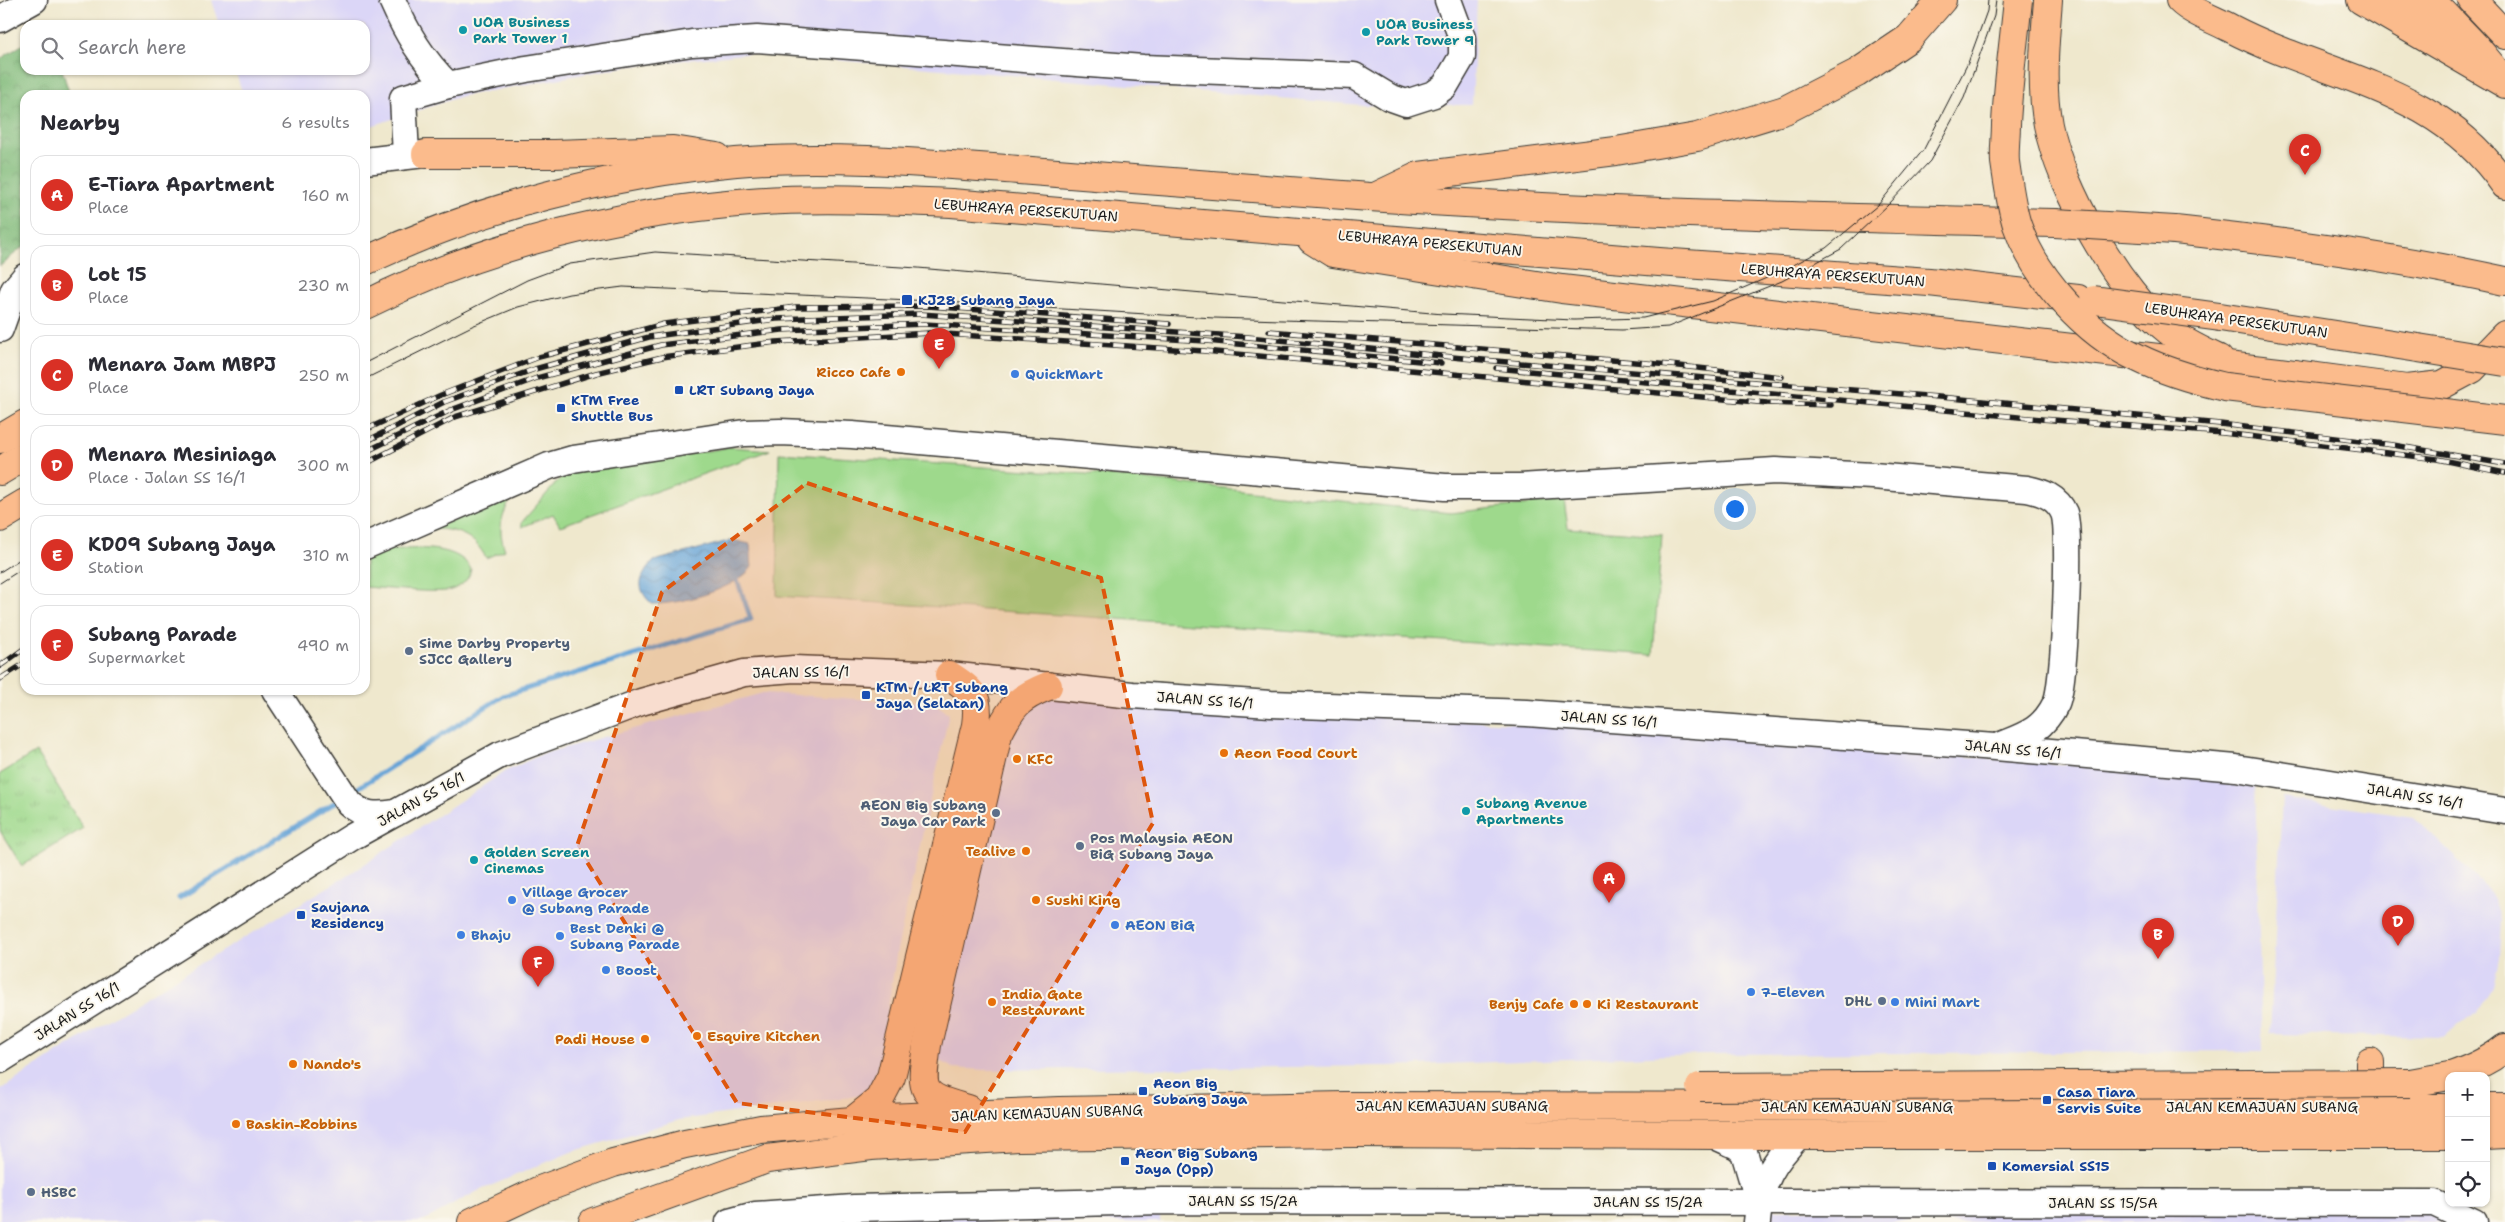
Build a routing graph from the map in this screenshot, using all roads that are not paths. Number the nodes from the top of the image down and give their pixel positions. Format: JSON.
{"nodes":[{"id":1,"x":34,"y":0,"type":"edge"},
{"id":2,"x":392,"y":0,"type":"edge"},
{"id":3,"x":1448,"y":0,"type":"edge"},
{"id":4,"x":1942,"y":0,"type":"edge"},
{"id":5,"x":2018,"y":0,"type":"edge"},
{"id":6,"x":2048,"y":0,"type":"edge"},
{"id":7,"x":2180,"y":0,"type":"edge"},
{"id":8,"x":2361,"y":0,"type":"edge"},
{"id":9,"x":2402,"y":0,"type":"edge"},
{"id":10,"x":2431,"y":0,"type":"edge"},
{"id":11,"x":2472,"y":0,"type":"edge"},
{"id":12,"x":0,"y":19,"type":"edge"},
{"id":13,"x":2505,"y":35,"type":"edge"},
{"id":14,"x":2457,"y":57,"type":"junction"},
{"id":15,"x":2505,"y":83,"type":"edge"},
{"id":16,"x":448,"y":85,"type":"junction"},
{"id":17,"x":416,"y":154,"type":"junction"},
{"id":18,"x":370,"y":160,"type":"edge"},
{"id":19,"x":738,"y":162,"type":"junction"},
{"id":20,"x":2505,"y":185,"type":"edge"},
{"id":21,"x":1373,"y":197,"type":"junction"},
{"id":22,"x":1299,"y":232,"type":"junction"},
{"id":23,"x":370,"y":259,"type":"edge"},
{"id":24,"x":2501,"y":280,"type":"edge"},
{"id":25,"x":20,"y":283,"type":"edge"},
{"id":26,"x":370,"y":303,"type":"edge"},
{"id":27,"x":0,"y":329,"type":"edge"},
{"id":28,"x":2505,"y":335,"type":"edge"},
{"id":29,"x":2505,"y":362,"type":"edge"},
{"id":30,"x":2279,"y":372,"type":"junction"},
{"id":31,"x":2505,"y":420,"type":"edge"},
{"id":32,"x":20,"y":427,"type":"edge"},
{"id":33,"x":0,"y":439,"type":"edge"},
{"id":34,"x":20,"y":459,"type":"edge"},
{"id":35,"x":0,"y":472,"type":"edge"},
{"id":36,"x":20,"y":506,"type":"edge"},
{"id":37,"x":0,"y":518,"type":"edge"},
{"id":38,"x":370,"y":544,"type":"edge"},
{"id":39,"x":950,"y":675,"type":"junction"},
{"id":40,"x":1048,"y":686,"type":"junction"},
{"id":41,"x":278,"y":695,"type":"edge"},
{"id":42,"x":1995,"y":747,"type":"junction"},
{"id":43,"x":2505,"y":810,"type":"edge"},
{"id":44,"x":398,"y":812,"type":"junction"},
{"id":45,"x":2505,"y":1048,"type":"edge"},
{"id":46,"x":0,"y":1060,"type":"edge"},
{"id":47,"x":2370,"y":1062,"type":"dead end"},
{"id":48,"x":2462,"y":1072,"type":"edge"},
{"id":49,"x":2445,"y":1077,"type":"edge"},
{"id":50,"x":1345,"y":1106,"type":"junction"},
{"id":51,"x":2370,"y":1108,"type":"junction"},
{"id":52,"x":2445,"y":1108,"type":"edge"},
{"id":53,"x":2490,"y":1108,"type":"edge"},
{"id":54,"x":2505,"y":1108,"type":"edge"},
{"id":55,"x":987,"y":1114,"type":"junction"},
{"id":56,"x":854,"y":1120,"type":"junction"},
{"id":57,"x":1800,"y":1134,"type":"junction"},
{"id":58,"x":2505,"y":1134,"type":"edge"},
{"id":59,"x":1713,"y":1135,"type":"junction"},
{"id":60,"x":2445,"y":1135,"type":"edge"},
{"id":61,"x":2490,"y":1135,"type":"edge"},
{"id":62,"x":1758,"y":1213,"type":"edge"},
{"id":63,"x":2335,"y":1213,"type":"edge"},
{"id":64,"x":854,"y":1215,"type":"edge"},
{"id":65,"x":472,"y":1222,"type":"edge"},
{"id":66,"x":593,"y":1222,"type":"edge"},
{"id":67,"x":729,"y":1222,"type":"edge"},
{"id":68,"x":2474,"y":1222,"type":"edge"}],
"edges":[{"from":1,"to":12,"type":"street"},
{"from":2,"to":16,"type":"street"},
{"from":3,"to":16,"type":"street"},
{"from":4,"to":21,"type":"main road"},
{"from":5,"to":31,"type":"main road","bridge":true},
{"from":6,"to":30,"type":"main road"},
{"from":7,"to":20,"type":"main road"},
{"from":8,"to":14,"type":"main road"},
{"from":9,"to":14,"type":"main road"},
{"from":10,"to":15,"type":"main road"},
{"from":11,"to":13,"type":"main road"},
{"from":14,"to":15,"type":"main road"},
{"from":16,"to":17,"type":"street"},
{"from":17,"to":18,"type":"street"},
{"from":17,"to":19,"type":"main road"},
{"from":19,"to":21,"type":"main road"},
{"from":19,"to":23,"type":"main road"},
{"from":21,"to":24,"type":"main road","bridge":true},
{"from":22,"to":26,"type":"main road","name":"LEBUHRAYA PERSEKUTUAN"},
{"from":22,"to":29,"type":"main road","name":"LEBUHRAYA PERSEKUTUAN","bridge":true},
{"from":22,"to":30,"type":"main road"},
{"from":25,"to":27,"type":"street"},
{"from":28,"to":30,"type":"main road"},
{"from":32,"to":33,"type":"main road"},
{"from":34,"to":35,"type":"main road"},
{"from":36,"to":37,"type":"main road"},
{"from":38,"to":42,"type":"street"},
{"from":39,"to":40,"type":"street","name":"JALAN SS 16/1"},
{"from":39,"to":44,"type":"street","name":"JALAN SS 16/1"},
{"from":39,"to":56,"type":"main road"},
{"from":40,"to":42,"type":"street","name":"JALAN SS 16/1"},
{"from":40,"to":55,"type":"main road"},
{"from":41,"to":44,"type":"street"},
{"from":42,"to":43,"type":"street","name":"JALAN SS 16/1"},
{"from":44,"to":46,"type":"street","name":"JALAN SS 16/1"},
{"from":45,"to":48,"type":"main road"},
{"from":47,"to":51,"type":"main road"},
{"from":49,"to":50,"type":"main road","bridge":true},
{"from":50,"to":51,"type":"main road","name":"JALAN KEMAJUAN SUBANG"},
{"from":50,"to":55,"type":"main road","name":"JALAN KEMAJUAN SUBANG"},
{"from":51,"to":52,"type":"main road","name":"JALAN KEMAJUAN SUBANG"},
{"from":53,"to":54,"type":"main road"},
{"from":55,"to":56,"type":"main road","name":"JALAN KEMAJUAN SUBANG"},
{"from":56,"to":65,"type":"main road","name":"JALAN KEMAJUAN SUBANG"},
{"from":57,"to":59,"type":"main road","name":"JALAN KEMAJUAN SUBANG"},
{"from":57,"to":60,"type":"main road","name":"JALAN KEMAJUAN SUBANG"},
{"from":57,"to":62,"type":"street"},
{"from":58,"to":61,"type":"main road"},
{"from":59,"to":62,"type":"street"},
{"from":59,"to":66,"type":"main road","name":"JALAN KEMAJUAN SUBANG"},
{"from":62,"to":63,"type":"street","name":"JALAN SS 15/5A"},
{"from":62,"to":64,"type":"street","name":"JALAN SS 15/2A"},
{"from":63,"to":68,"type":"street","name":"JALAN SS 15/5A"},
{"from":64,"to":67,"type":"street","name":"JALAN SS 15/2A"}]}
